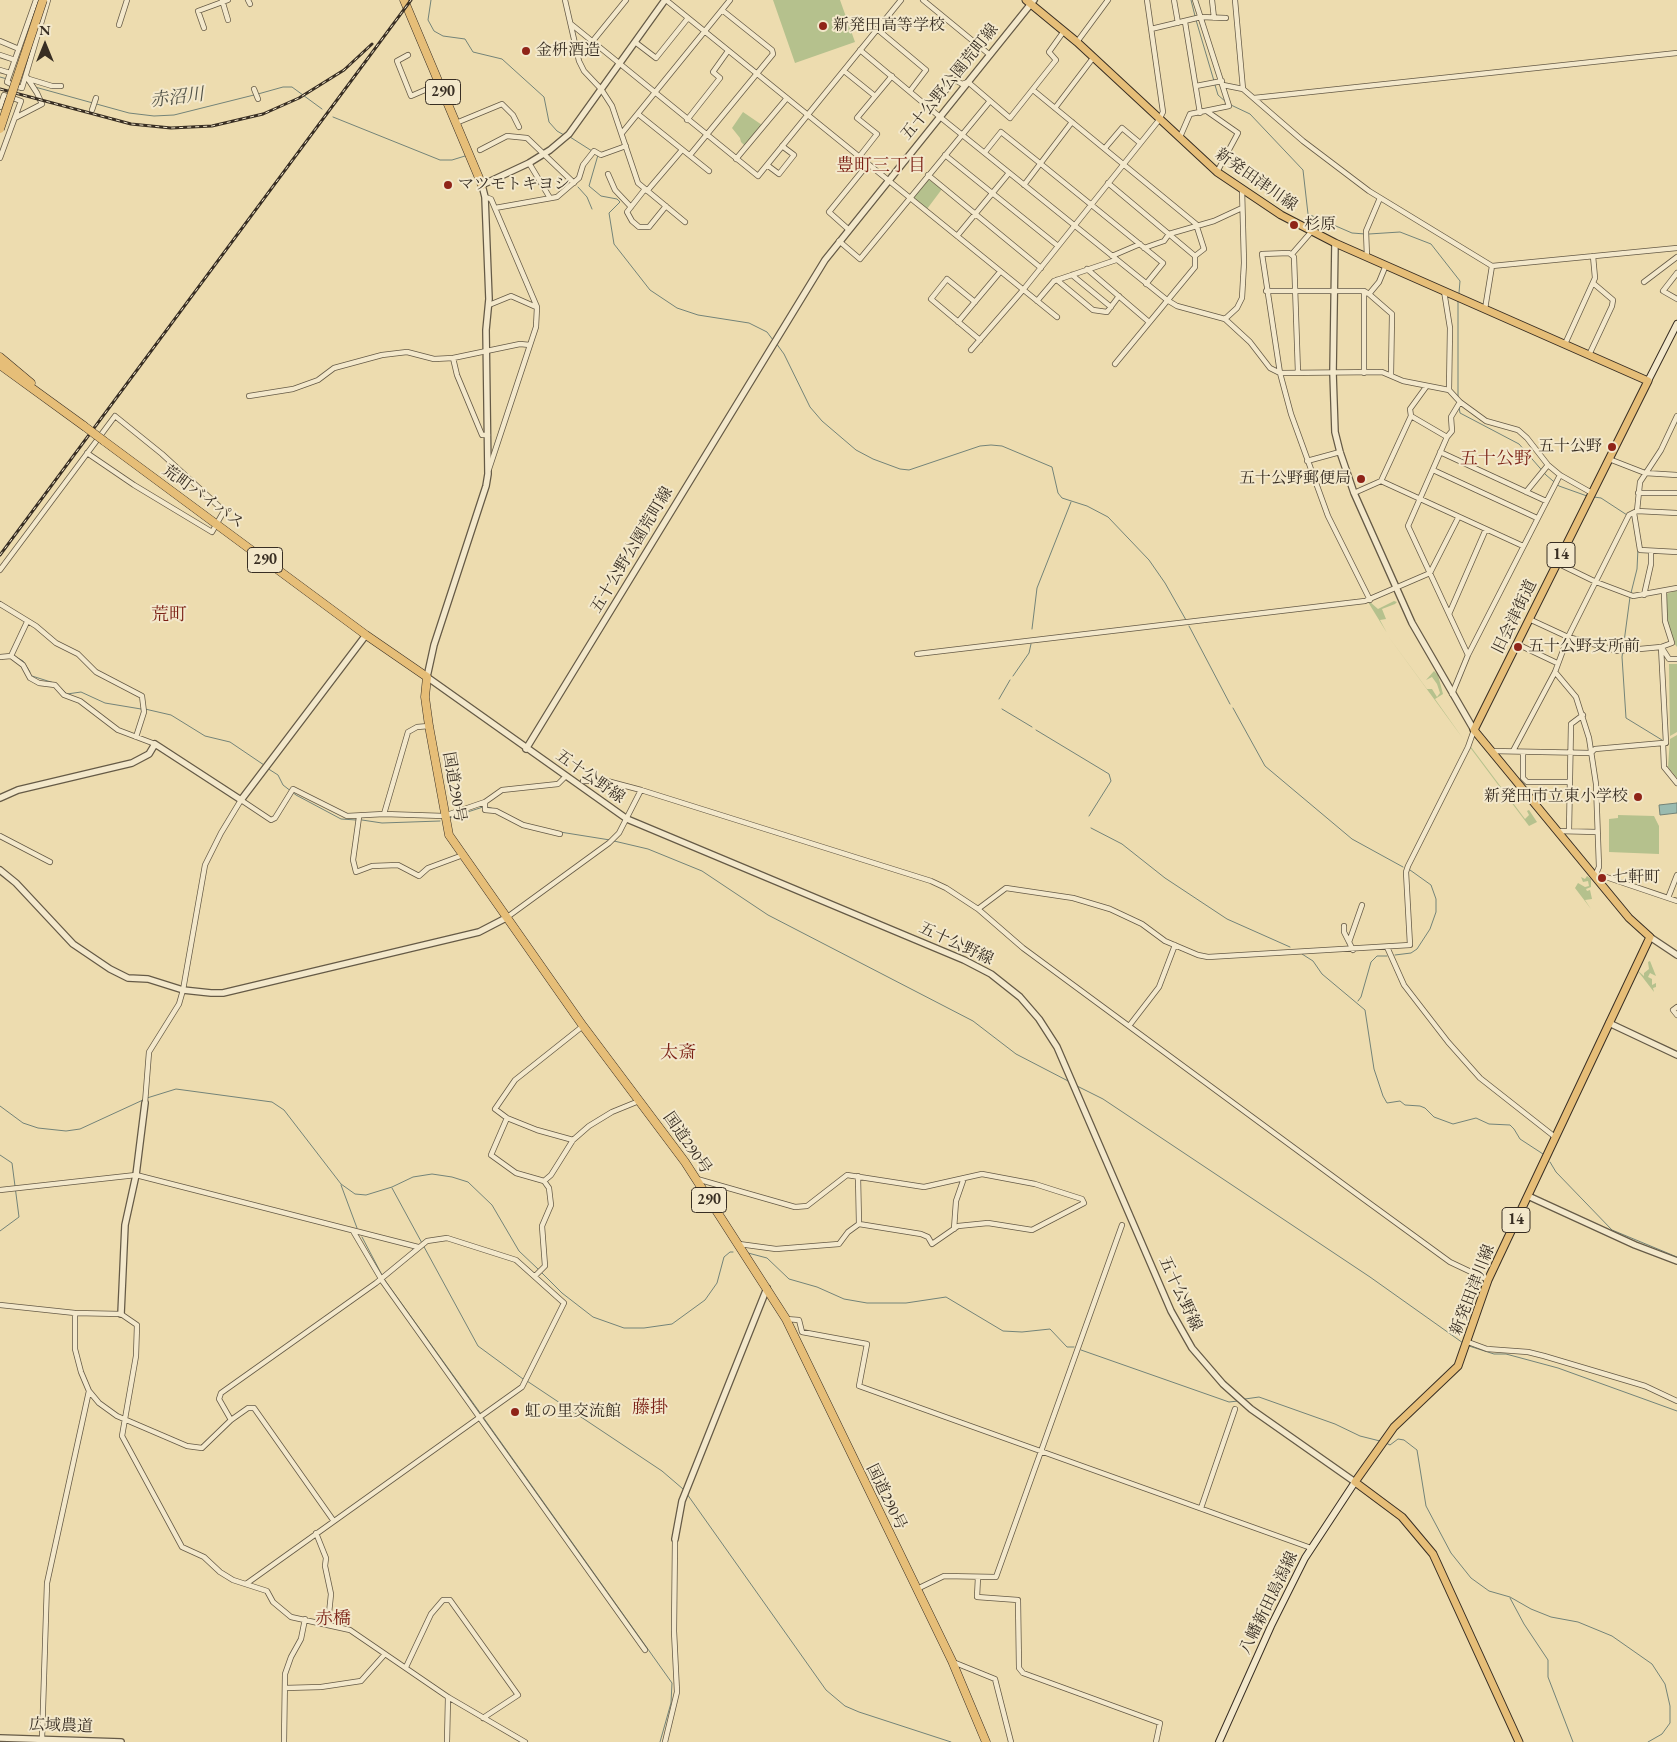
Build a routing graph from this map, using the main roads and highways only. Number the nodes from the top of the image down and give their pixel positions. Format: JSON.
{"nodes":[{"id":1,"x":43,"y":0,"type":"edge"},
{"id":2,"x":404,"y":0,"type":"edge"},
{"id":3,"x":1030,"y":1,"type":"edge"},
{"id":4,"x":0,"y":129,"type":"edge"},
{"id":5,"x":482,"y":185,"type":"road end"},
{"id":6,"x":1676,"y":328,"type":"edge"},
{"id":7,"x":0,"y":357,"type":"edge"},
{"id":8,"x":0,"y":365,"type":"edge"},
{"id":9,"x":1648,"y":382,"type":"junction"},
{"id":10,"x":60,"y":409,"type":"junction"},
{"id":11,"x":426,"y":677,"type":"joint"},
{"id":12,"x":1650,"y":937,"type":"joint"},
{"id":13,"x":1355,"y":1482,"type":"junction"},
{"id":14,"x":986,"y":1742,"type":"edge"},
{"id":15,"x":1219,"y":1742,"type":"edge"},
{"id":16,"x":1519,"y":1742,"type":"edge"}],
"edges":[{"from":1,"to":4,"type":"highway","bridge":true},
{"from":2,"to":5,"type":"highway","number":"290"},
{"from":3,"to":9,"type":"main road","name":"新発田津川線"},
{"from":6,"to":9,"type":"main road"},
{"from":7,"to":10,"type":"highway","name":"荒町バイパス","number":"290"},
{"from":8,"to":10,"type":"highway","name":"荒町バイパス","number":"290"},
{"from":9,"to":12,"type":"main road","name":"旧会津街道","number":"14"},
{"from":10,"to":11,"type":"highway","name":"荒町バイパス","number":"290","bridge":true},
{"from":11,"to":14,"type":"highway","name":"国道290号","number":"290"},
{"from":12,"to":13,"type":"main road","name":"新発田津川線","number":"14"},
{"from":13,"to":15,"type":"main road","name":"八幡新田島潟線"},
{"from":13,"to":16,"type":"main road"}]}
